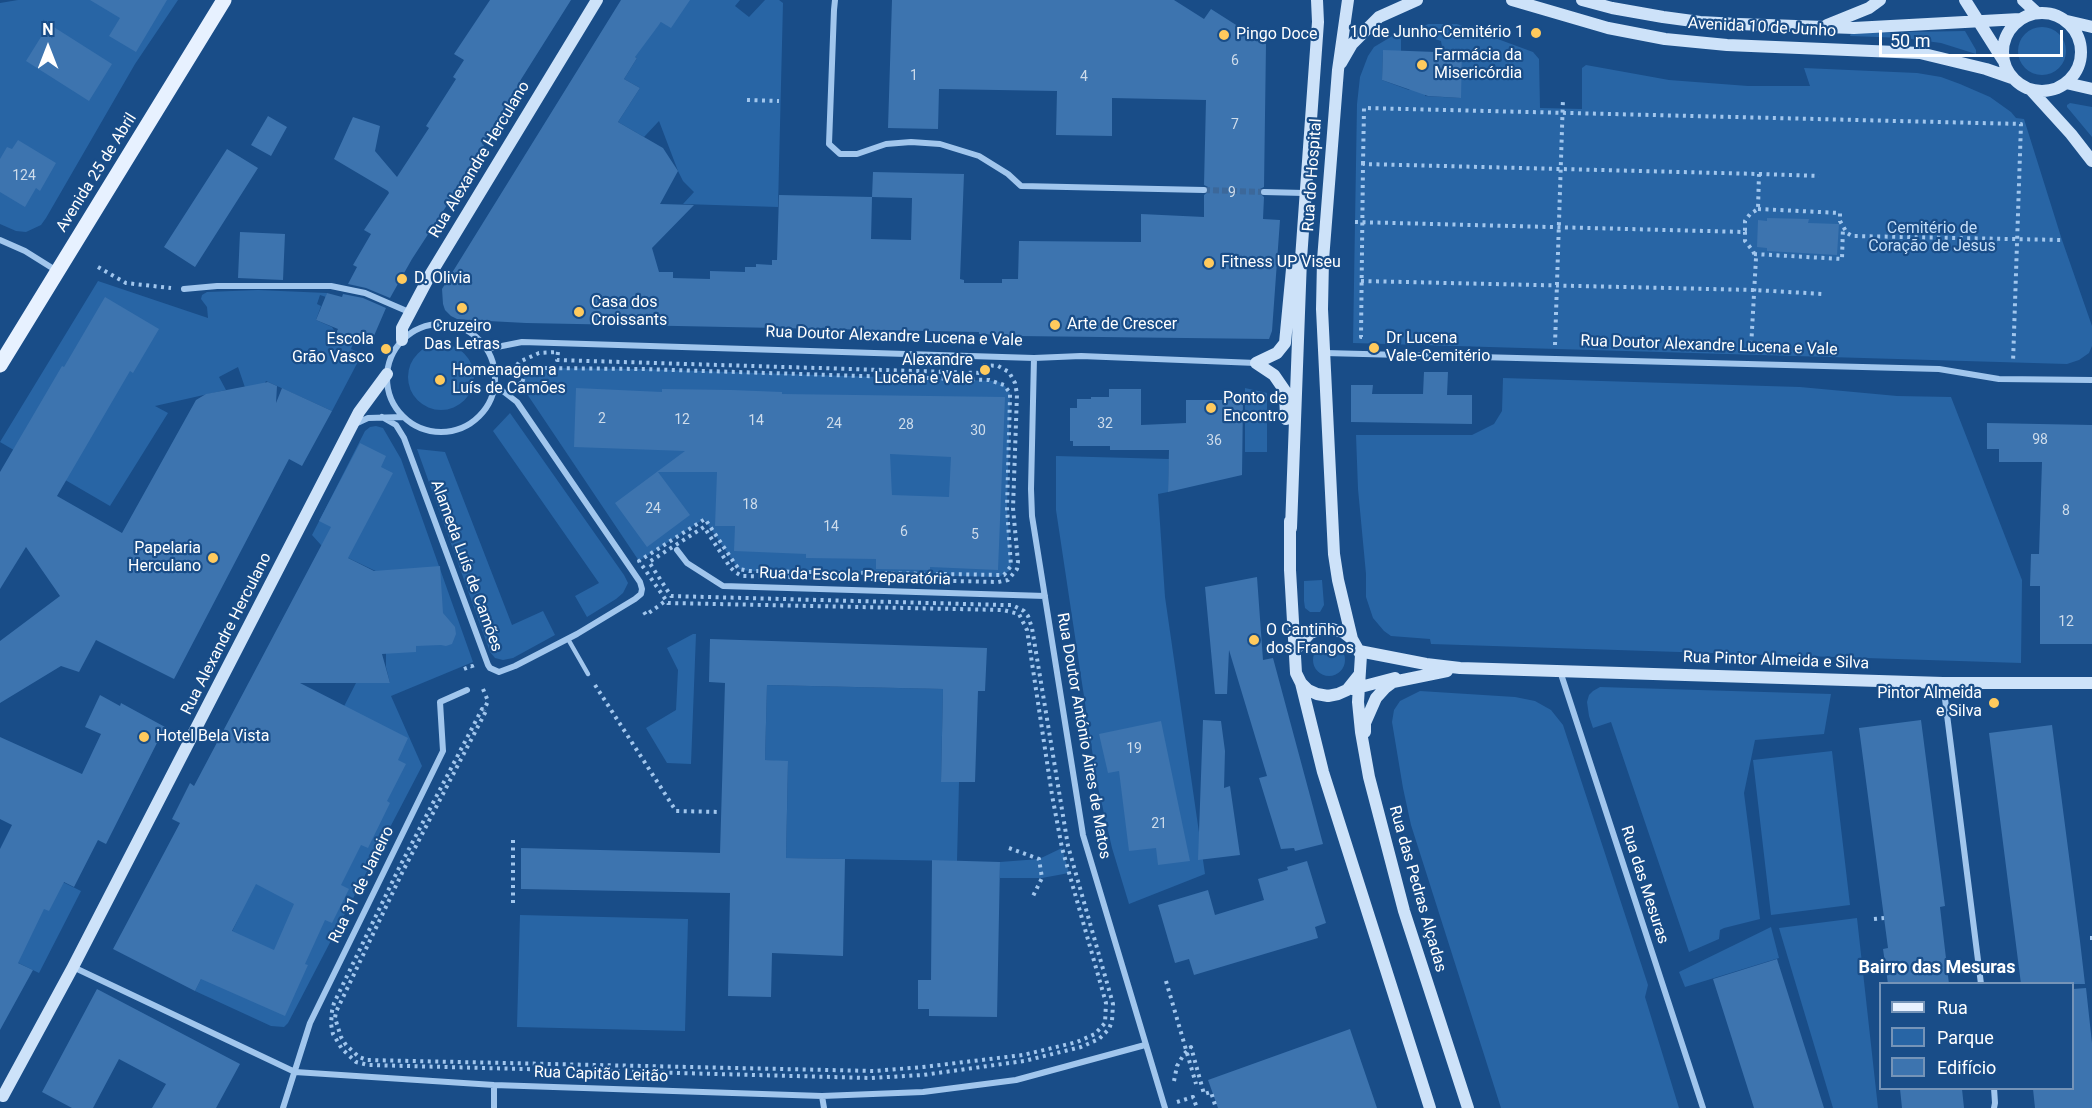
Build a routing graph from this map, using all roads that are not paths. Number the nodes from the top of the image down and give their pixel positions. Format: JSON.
{"nodes":[{"id":1,"x":224,"y":0,"type":"edge"},
{"id":2,"x":597,"y":0,"type":"edge"},
{"id":3,"x":836,"y":0,"type":"edge"},
{"id":4,"x":1317,"y":0,"type":"edge"},
{"id":5,"x":1348,"y":0,"type":"edge"},
{"id":6,"x":1417,"y":0,"type":"edge"},
{"id":7,"x":1512,"y":0,"type":"edge"},
{"id":8,"x":1582,"y":0,"type":"edge"},
{"id":9,"x":1880,"y":0,"type":"edge"},
{"id":10,"x":1965,"y":0,"type":"edge"},
{"id":11,"x":2023,"y":0,"type":"edge"},
{"id":12,"x":2037,"y":13,"type":"junction"},
{"id":13,"x":2020,"y":19,"type":"junction"},
{"id":14,"x":1977,"y":20,"type":"junction"},
{"id":15,"x":2066,"y":21,"type":"junction"},
{"id":16,"x":1822,"y":27,"type":"junction"},
{"id":17,"x":2092,"y":27,"type":"edge"},
{"id":18,"x":2079,"y":40,"type":"junction"},
{"id":19,"x":2003,"y":61,"type":"junction"},
{"id":20,"x":2092,"y":61,"type":"edge"},
{"id":21,"x":1338,"y":70,"type":"junction"},
{"id":22,"x":2012,"y":78,"type":"junction"},
{"id":23,"x":2066,"y":83,"type":"junction"},
{"id":24,"x":2031,"y":90,"type":"junction"},
{"id":25,"x":2092,"y":90,"type":"edge"},
{"id":26,"x":2092,"y":161,"type":"edge"},
{"id":27,"x":1204,"y":190,"type":"tunnel mouth"},
{"id":28,"x":1264,"y":192,"type":"tunnel mouth"},
{"id":29,"x":1304,"y":193,"type":"junction"},
{"id":30,"x":1304,"y":207,"type":"junction"},
{"id":31,"x":0,"y":240,"type":"edge"},
{"id":32,"x":57,"y":271,"type":"junction"},
{"id":33,"x":184,"y":289,"type":"road end"},
{"id":34,"x":410,"y":312,"type":"junction"},
{"id":35,"x":402,"y":340,"type":"junction"},
{"id":36,"x":488,"y":349,"type":"junction"},
{"id":37,"x":1325,"y":353,"type":"junction"},
{"id":38,"x":1034,"y":358,"type":"junction"},
{"id":39,"x":1256,"y":363,"type":"junction"},
{"id":40,"x":0,"y":365,"type":"edge"},
{"id":41,"x":387,"y":374,"type":"junction"},
{"id":42,"x":2092,"y":380,"type":"edge"},
{"id":43,"x":495,"y":386,"type":"junction"},
{"id":44,"x":382,"y":417,"type":"junction"},
{"id":45,"x":403,"y":417,"type":"junction"},
{"id":46,"x":350,"y":429,"type":"junction"},
{"id":47,"x":400,"y":432,"type":"junction"},
{"id":48,"x":1291,"y":528,"type":"junction"},
{"id":49,"x":677,"y":550,"type":"dead end"},
{"id":50,"x":1045,"y":596,"type":"junction"},
{"id":51,"x":568,"y":639,"type":"junction"},
{"id":52,"x":1352,"y":639,"type":"junction"},
{"id":53,"x":1296,"y":649,"type":"junction"},
{"id":54,"x":1359,"y":651,"type":"junction"},
{"id":55,"x":1460,"y":668,"type":"junction"},
{"id":56,"x":1560,"y":671,"type":"junction"},
{"id":57,"x":588,"y":674,"type":"dead end"},
{"id":58,"x":1359,"y":674,"type":"junction"},
{"id":59,"x":1417,"y":676,"type":"junction"},
{"id":60,"x":1301,"y":683,"type":"junction"},
{"id":61,"x":1943,"y":683,"type":"junction"},
{"id":62,"x":2092,"y":683,"type":"edge"},
{"id":63,"x":1359,"y":687,"type":"junction"},
{"id":64,"x":467,"y":690,"type":"dead end"},
{"id":65,"x":1338,"y":694,"type":"junction"},
{"id":66,"x":1364,"y":754,"type":"junction"},
{"id":67,"x":74,"y":967,"type":"junction"},
{"id":68,"x":1981,"y":982,"type":"edge"},
{"id":69,"x":1146,"y":1045,"type":"junction"},
{"id":70,"x":295,"y":1072,"type":"junction"},
{"id":71,"x":494,"y":1085,"type":"junction"},
{"id":72,"x":1994,"y":1090,"type":"edge"},
{"id":73,"x":822,"y":1096,"type":"junction"},
{"id":74,"x":1,"y":1098,"type":"edge"},
{"id":75,"x":283,"y":1108,"type":"edge"},
{"id":76,"x":494,"y":1108,"type":"edge"},
{"id":77,"x":824,"y":1108,"type":"edge"},
{"id":78,"x":1165,"y":1108,"type":"edge"},
{"id":79,"x":1430,"y":1108,"type":"edge"},
{"id":80,"x":1468,"y":1108,"type":"edge"},
{"id":81,"x":1703,"y":1108,"type":"edge"},
{"id":82,"x":1994,"y":1108,"type":"edge"}],
"edges":[{"from":1,"to":32,"type":"main road","name":"Avenida 25 de Abril"},
{"from":2,"to":34,"type":"main road","name":"Rua Alexandre Herculano"},
{"from":3,"to":27,"type":"street"},
{"from":4,"to":29,"type":"main road","name":"Rua do Hospital"},
{"from":5,"to":21,"type":"main road","name":"Rua do Hospital"},
{"from":6,"to":21,"type":"main road"},
{"from":7,"to":22,"type":"main road","name":"Avenida 10 de Junho"},
{"from":8,"to":16,"type":"main road","name":"Avenida 10 de Junho"},
{"from":9,"to":16,"type":"main road"},
{"from":10,"to":14,"type":"main road"},
{"from":11,"to":12,"type":"main road"},
{"from":12,"to":13,"type":"main road"},
{"from":12,"to":15,"type":"main road"},
{"from":13,"to":14,"type":"main road","name":"Avenida 10 de Junho"},
{"from":13,"to":19,"type":"main road"},
{"from":14,"to":16,"type":"main road","name":"Avenida 10 de Junho"},
{"from":14,"to":19,"type":"main road"},
{"from":15,"to":17,"type":"main road"},
{"from":15,"to":18,"type":"main road"},
{"from":18,"to":20,"type":"main road"},
{"from":18,"to":23,"type":"main road"},
{"from":19,"to":22,"type":"main road"},
{"from":21,"to":37,"type":"main road","name":"Rua do Hospital"},
{"from":22,"to":24,"type":"main road"},
{"from":23,"to":24,"type":"main road"},
{"from":23,"to":25,"type":"main road"},
{"from":24,"to":26,"type":"main road"},
{"from":28,"to":29,"type":"street"},
{"from":29,"to":30,"type":"main road","name":"Rua do Hospital"},
{"from":30,"to":39,"type":"main road","name":"Rua do Hospital"},
{"from":30,"to":48,"type":"main road","name":"Rua do Hospital"},
{"from":31,"to":32,"type":"street"},
{"from":32,"to":40,"type":"main road","name":"Avenida 25 de Abril"},
{"from":33,"to":34,"type":"street"},
{"from":34,"to":35,"type":"main road","name":"Rua Alexandre Herculano"},
{"from":35,"to":36,"type":"street"},
{"from":35,"to":41,"type":"street"},
{"from":36,"to":38,"type":"street","name":"Rua Doutor Alexandre Lucena e Vale"},
{"from":36,"to":43,"type":"street"},
{"from":37,"to":42,"type":"street","name":"Rua Doutor Alexandre Lucena e Vale"},
{"from":37,"to":52,"type":"main road"},
{"from":38,"to":39,"type":"street","name":"Rua Doutor Alexandre Lucena e Vale"},
{"from":38,"to":50,"type":"street","name":"Rua Doutor António Aires de Matos"},
{"from":39,"to":48,"type":"main road"},
{"from":41,"to":45,"type":"street"},
{"from":41,"to":46,"type":"main road","name":"Rua Alexandre Herculano"},
{"from":43,"to":45,"type":"street"},
{"from":43,"to":51,"type":"street","name":"Alameda Luís de Camões"},
{"from":44,"to":45,"type":"street"},
{"from":44,"to":46,"type":"street"},
{"from":44,"to":47,"type":"street","name":"Alameda Luís de Camões"},
{"from":45,"to":47,"type":"street"},
{"from":46,"to":67,"type":"main road","name":"Rua Alexandre Herculano"},
{"from":47,"to":51,"type":"street","name":"Alameda Luís de Camões"},
{"from":48,"to":53,"type":"main road"},
{"from":49,"to":50,"type":"street","name":"Rua da Escola Preparatória"},
{"from":50,"to":69,"type":"street","name":"Rua Doutor António Aires de Matos"},
{"from":51,"to":57,"type":"lane"},
{"from":52,"to":53,"type":"main road"},
{"from":52,"to":54,"type":"main road"},
{"from":53,"to":60,"type":"main road"},
{"from":54,"to":55,"type":"main road","name":"Rua Pintor Almeida e Silva"},
{"from":54,"to":58,"type":"main road","name":"Rua das Pedras Alçadas"},
{"from":55,"to":56,"type":"main road","name":"Rua Pintor Almeida e Silva"},
{"from":55,"to":59,"type":"main road","name":"Rua Pintor Almeida e Silva"},
{"from":56,"to":61,"type":"main road","name":"Rua Pintor Almeida e Silva"},
{"from":56,"to":81,"type":"street","name":"Rua das Mesuras"},
{"from":58,"to":63,"type":"main road","name":"Rua das Pedras Alçadas"},
{"from":58,"to":65,"type":"main road"},
{"from":59,"to":63,"type":"main road"},
{"from":59,"to":66,"type":"main road","name":"Rua Pintor Almeida e Silva"},
{"from":60,"to":65,"type":"main road"},
{"from":60,"to":79,"type":"main road"},
{"from":61,"to":62,"type":"main road","name":"Rua Pintor Almeida e Silva"},
{"from":61,"to":68,"type":"street"},
{"from":63,"to":65,"type":"main road"},
{"from":63,"to":66,"type":"main road","name":"Rua das Pedras Alçadas"},
{"from":64,"to":70,"type":"street","name":"Rua 31 de Janeiro"},
{"from":66,"to":80,"type":"main road","name":"Rua das Pedras Alçadas"},
{"from":67,"to":70,"type":"street","name":"Rua Capitão Leitão"},
{"from":67,"to":74,"type":"main road","name":"Rua Alexandre Herculano"},
{"from":69,"to":73,"type":"street","name":"Rua Capitão Leitão"},
{"from":69,"to":78,"type":"street","name":"Rua Doutor António Aires de Matos"},
{"from":70,"to":71,"type":"street","name":"Rua Capitão Leitão"},
{"from":70,"to":75,"type":"street","name":"Rua 31 de Janeiro"},
{"from":71,"to":73,"type":"street","name":"Rua Capitão Leitão"},
{"from":71,"to":76,"type":"street"},
{"from":72,"to":82,"type":"street"},
{"from":73,"to":77,"type":"street"}]}
